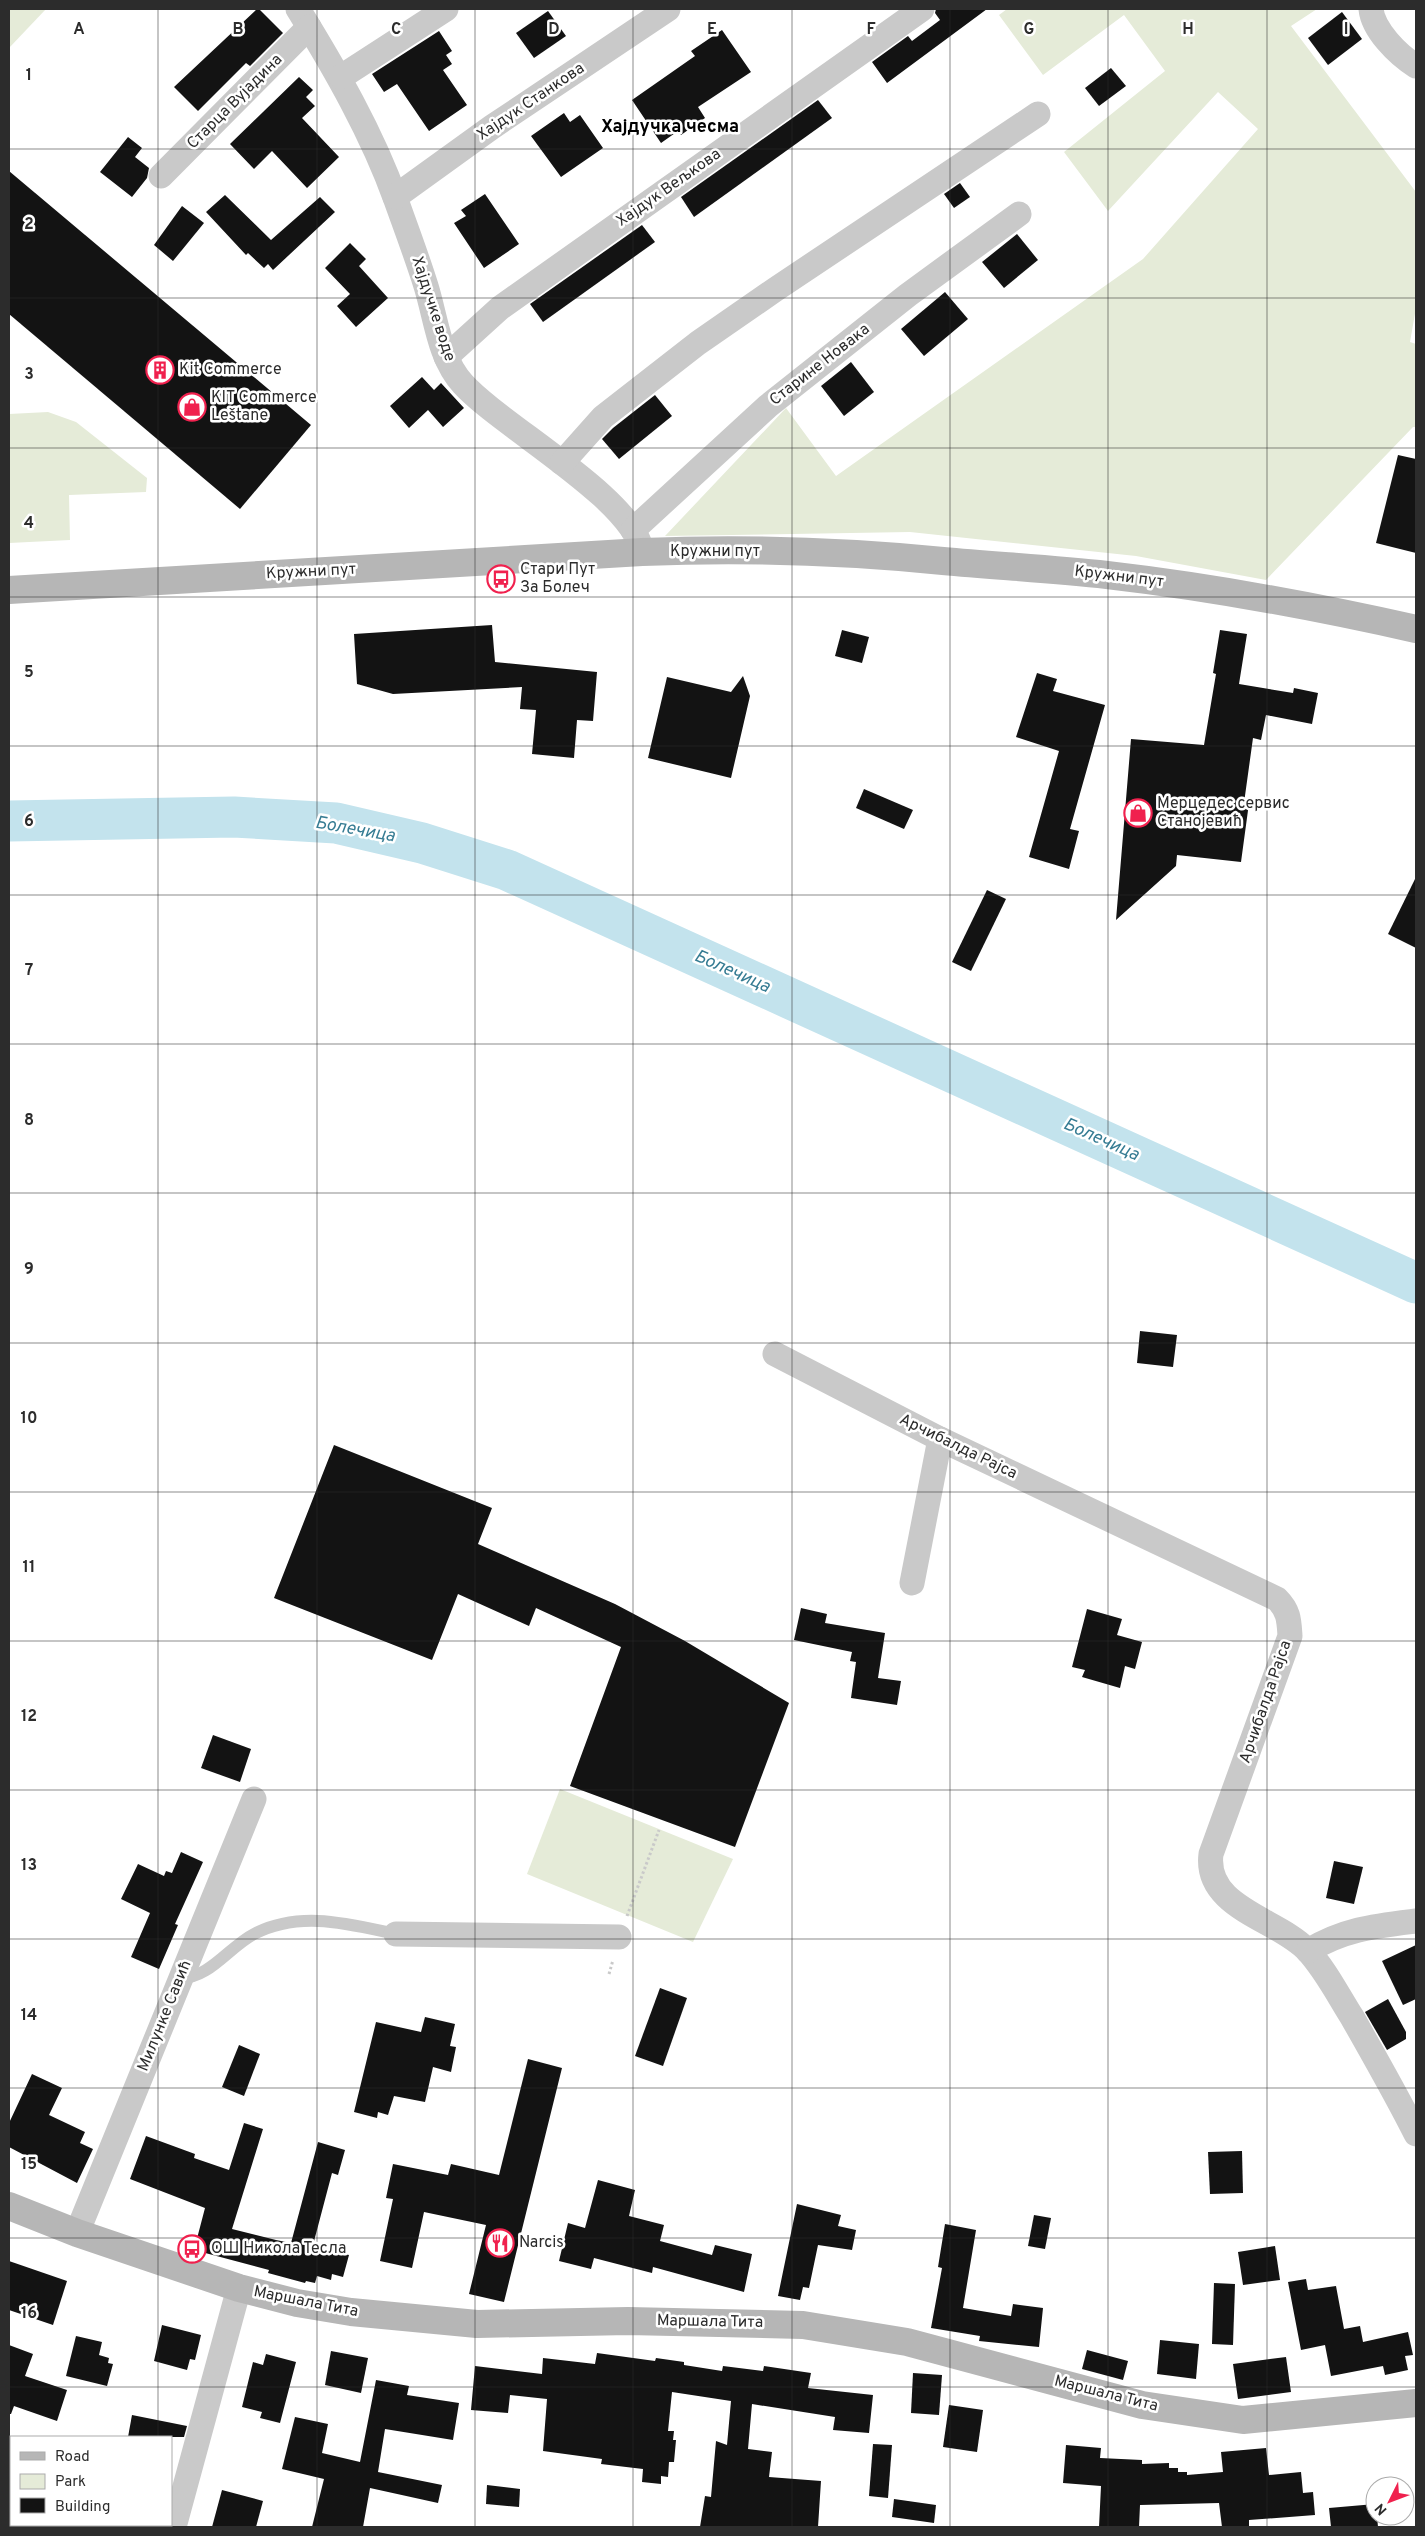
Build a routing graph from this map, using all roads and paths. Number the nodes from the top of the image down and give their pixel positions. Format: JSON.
{"nodes":[{"id":1,"x":446,"y":9,"type":"edge"},
{"id":2,"x":668,"y":9,"type":"edge"},
{"id":3,"x":922,"y":9,"type":"edge"},
{"id":4,"x":1371,"y":9,"type":"edge"},
{"id":5,"x":304,"y":18,"type":"edge"},
{"id":6,"x":1416,"y":66,"type":"edge"},
{"id":7,"x":341,"y":78,"type":"junction"},
{"id":8,"x":1038,"y":114,"type":"dead end"},
{"id":9,"x":161,"y":176,"type":"dead end"},
{"id":10,"x":395,"y":197,"type":"junction"},
{"id":11,"x":1019,"y":214,"type":"dead end"},
{"id":12,"x":446,"y":357,"type":"junction"},
{"id":13,"x":562,"y":463,"type":"junction"},
{"id":14,"x":637,"y":541,"type":"junction"},
{"id":15,"x":9,"y":590,"type":"edge"},
{"id":16,"x":1416,"y":629,"type":"edge"},
{"id":17,"x":775,"y":1354,"type":"dead end"},
{"id":18,"x":940,"y":1439,"type":"junction"},
{"id":19,"x":912,"y":1583,"type":"dead end"},
{"id":20,"x":254,"y":1799,"type":"dead end"},
{"id":21,"x":659,"y":1830,"type":"dead end"},
{"id":22,"x":1416,"y":1921,"type":"edge"},
{"id":23,"x":396,"y":1934,"type":"joint"},
{"id":24,"x":620,"y":1937,"type":"junction"},
{"id":25,"x":1308,"y":1951,"type":"junction"},
{"id":26,"x":609,"y":1974,"type":"dead end"},
{"id":27,"x":180,"y":1978,"type":"junction"},
{"id":28,"x":1416,"y":2134,"type":"edge"},
{"id":29,"x":9,"y":2206,"type":"edge"},
{"id":30,"x":77,"y":2233,"type":"junction"},
{"id":31,"x":239,"y":2288,"type":"junction"},
{"id":32,"x":1416,"y":2403,"type":"edge"},
{"id":33,"x":174,"y":2527,"type":"edge"}],
"edges":[{"from":1,"to":7,"type":"street"},
{"from":2,"to":10,"type":"street","name":"Хајдук Станкова"},
{"from":3,"to":12,"type":"street","name":"Хајдук Вељкова"},
{"from":4,"to":6,"type":"street"},
{"from":5,"to":7,"type":"street","name":"Хајдучке воде"},
{"from":5,"to":9,"type":"street","name":"Старца Вујадина"},
{"from":7,"to":10,"type":"street","name":"Хајдучке воде"},
{"from":8,"to":13,"type":"street"},
{"from":10,"to":12,"type":"street","name":"Хајдучке воде"},
{"from":11,"to":14,"type":"street","name":"Старине Новака"},
{"from":12,"to":13,"type":"street","name":"Хајдучке воде"},
{"from":13,"to":14,"type":"street","name":"Хајдучке воде"},
{"from":14,"to":15,"type":"street","name":"Кружни пут"},
{"from":14,"to":16,"type":"street","name":"Кружни пут"},
{"from":17,"to":18,"type":"street","name":"Арчибалда Рајса"},
{"from":18,"to":19,"type":"street"},
{"from":18,"to":25,"type":"street","name":"Арчибалда Рајса"},
{"from":20,"to":27,"type":"street","name":"Милунке Савић"},
{"from":21,"to":24,"type":"path"},
{"from":22,"to":25,"type":"street"},
{"from":23,"to":24,"type":"street"},
{"from":23,"to":27,"type":"lane"},
{"from":24,"to":26,"type":"path"},
{"from":25,"to":28,"type":"street","name":"Арчибалда Рајса"},
{"from":27,"to":30,"type":"street","name":"Милунке Савић"},
{"from":29,"to":30,"type":"street","name":"Маршала Тита"},
{"from":30,"to":31,"type":"street","name":"Маршала Тита"},
{"from":31,"to":32,"type":"street","name":"Маршала Тита"},
{"from":31,"to":33,"type":"street"}]}
